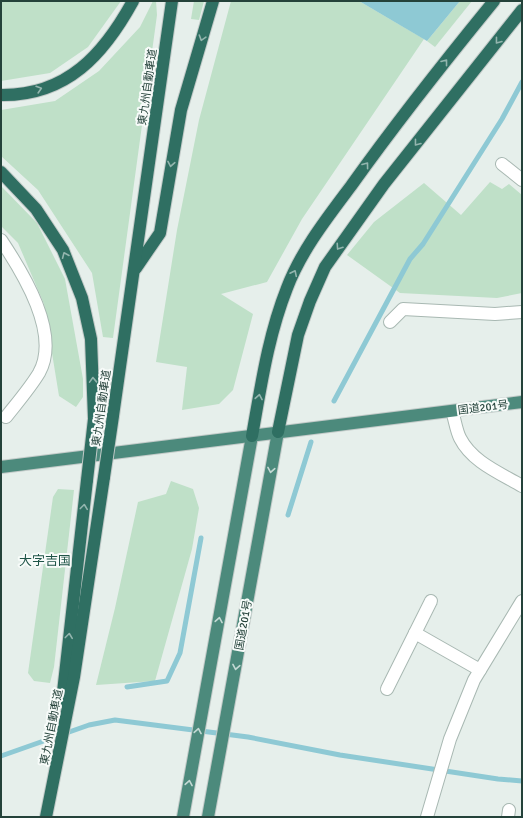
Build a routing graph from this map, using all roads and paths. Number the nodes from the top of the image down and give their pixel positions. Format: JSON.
{"nodes":[{"id":1,"x":133,"y":1,"type":"edge"},
{"id":2,"x":172,"y":1,"type":"edge"},
{"id":3,"x":213,"y":1,"type":"edge"},
{"id":4,"x":494,"y":1,"type":"edge"},
{"id":5,"x":522,"y":10,"type":"edge"},
{"id":6,"x":1,"y":95,"type":"edge"},
{"id":7,"x":502,"y":164,"type":"dead end"},
{"id":8,"x":1,"y":172,"type":"edge"},
{"id":9,"x":522,"y":180,"type":"edge"},
{"id":10,"x":1,"y":240,"type":"edge"},
{"id":11,"x":134,"y":270,"type":"junction"},
{"id":12,"x":522,"y":312,"type":"edge"},
{"id":13,"x":390,"y":322,"type":"dead end"},
{"id":14,"x":522,"y":402,"type":"edge"},
{"id":15,"x":452,"y":411,"type":"junction"},
{"id":16,"x":3,"y":419,"type":"edge"},
{"id":17,"x":278,"y":432,"type":"junction"},
{"id":18,"x":252,"y":436,"type":"junction"},
{"id":19,"x":1,"y":467,"type":"edge"},
{"id":20,"x":522,"y":486,"type":"edge"},
{"id":21,"x":431,"y":601,"type":"dead end"},
{"id":22,"x":522,"y":601,"type":"edge"},
{"id":23,"x":415,"y":633,"type":"junction"},
{"id":24,"x":480,"y":670,"type":"junction"},
{"id":25,"x":69,"y":676,"type":"junction"},
{"id":26,"x":387,"y":689,"type":"dead end"},
{"id":27,"x":46,"y":817,"type":"edge"},
{"id":28,"x":183,"y":817,"type":"edge"},
{"id":29,"x":208,"y":817,"type":"edge"},
{"id":30,"x":427,"y":817,"type":"edge"}],
"edges":[{"from":6,"to":1,"type":"highway","one_way":true},
{"from":2,"to":11,"type":"highway","name":"東九州自動車道"},
{"from":3,"to":11,"type":"highway","one_way":true},
{"from":18,"to":4,"type":"highway","one_way":true},
{"from":5,"to":17,"type":"highway","one_way":true},
{"from":7,"to":9,"type":"street"},
{"from":25,"to":8,"type":"highway","one_way":true,"bridge":true},
{"from":10,"to":16,"type":"street"},
{"from":11,"to":25,"type":"highway","name":"東九州自動車道","bridge":true},
{"from":12,"to":13,"type":"street"},
{"from":14,"to":15,"type":"highway","name":"国道201号"},
{"from":15,"to":17,"type":"highway","name":"国道201号"},
{"from":15,"to":20,"type":"street"},
{"from":17,"to":18,"type":"highway","name":"国道201号"},
{"from":17,"to":29,"type":"highway","name":"国道201号","one_way":true},
{"from":18,"to":19,"type":"highway","name":"国道201号"},
{"from":28,"to":18,"type":"highway","one_way":true},
{"from":21,"to":23,"type":"street"},
{"from":22,"to":24,"type":"street"},
{"from":23,"to":24,"type":"street"},
{"from":23,"to":26,"type":"street"},
{"from":24,"to":30,"type":"street"},
{"from":25,"to":27,"type":"highway"}]}
